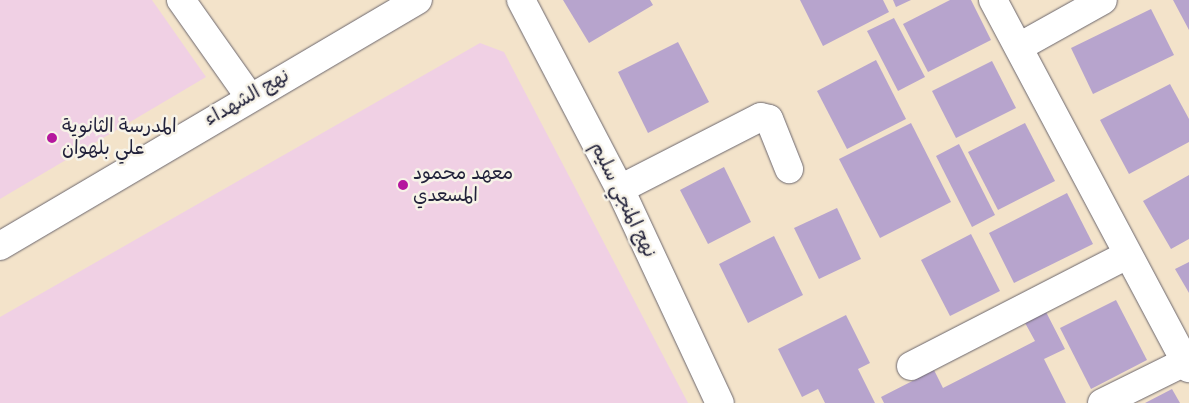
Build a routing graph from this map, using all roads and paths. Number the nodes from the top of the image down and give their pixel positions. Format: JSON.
{"nodes":[{"id":1,"x":181,"y":0,"type":"edge"},
{"id":2,"x":418,"y":0,"type":"edge"},
{"id":3,"x":521,"y":0,"type":"edge"},
{"id":4,"x":993,"y":0,"type":"edge"},
{"id":5,"x":1103,"y":0,"type":"edge"},
{"id":6,"x":1019,"y":47,"type":"junction"},
{"id":7,"x":249,"y":96,"type":"junction"},
{"id":8,"x":790,"y":169,"type":"dead end"},
{"id":9,"x":620,"y":189,"type":"junction"},
{"id":10,"x":0,"y":246,"type":"edge"},
{"id":11,"x":1127,"y":255,"type":"junction"},
{"id":12,"x":1188,"y":363,"type":"edge"},
{"id":13,"x":911,"y":366,"type":"dead end"},
{"id":14,"x":720,"y":403,"type":"edge"},
{"id":15,"x":1102,"y":403,"type":"edge"}],
"edges":[{"from":1,"to":7,"type":"street"},
{"from":2,"to":7,"type":"street","name":"نهج الشهداء"},
{"from":3,"to":9,"type":"street","name":"نهج المنجي سليم"},
{"from":4,"to":6,"type":"street"},
{"from":5,"to":6,"type":"street"},
{"from":6,"to":11,"type":"street"},
{"from":7,"to":10,"type":"street","name":"نهج الشهداء"},
{"from":8,"to":9,"type":"street"},
{"from":9,"to":14,"type":"street","name":"نهج المنجي سليم"},
{"from":11,"to":12,"type":"street"},
{"from":11,"to":13,"type":"street"},
{"from":12,"to":15,"type":"street"}]}
